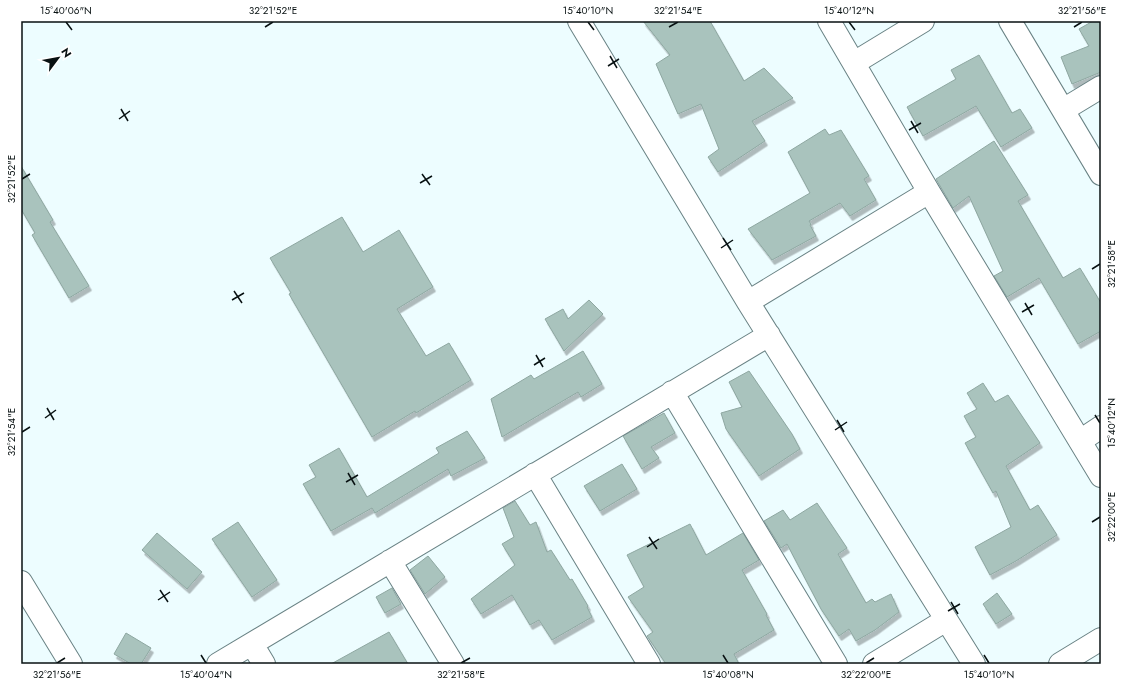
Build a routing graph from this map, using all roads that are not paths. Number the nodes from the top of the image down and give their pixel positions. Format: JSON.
{"nodes":[{"id":1,"x":580,"y":21,"type":"edge"},
{"id":2,"x":829,"y":21,"type":"edge"},
{"id":3,"x":923,"y":21,"type":"edge"},
{"id":4,"x":1010,"y":21,"type":"edge"},
{"id":5,"x":854,"y":63,"type":"junction"},
{"id":6,"x":1101,"y":87,"type":"edge"},
{"id":7,"x":1063,"y":110,"type":"junction"},
{"id":8,"x":1101,"y":174,"type":"edge"},
{"id":9,"x":929,"y":192,"type":"junction"},
{"id":10,"x":748,"y":302,"type":"junction"},
{"id":11,"x":769,"y":335,"type":"junction"},
{"id":12,"x":672,"y":392,"type":"junction"},
{"id":13,"x":1101,"y":427,"type":"edge"},
{"id":14,"x":1080,"y":441,"type":"junction"},
{"id":15,"x":535,"y":474,"type":"junction"},
{"id":16,"x":1101,"y":476,"type":"edge"},
{"id":17,"x":390,"y":561,"type":"junction"},
{"id":18,"x":21,"y":582,"type":"edge"},
{"id":19,"x":946,"y":620,"type":"junction"},
{"id":20,"x":1101,"y":639,"type":"edge"},
{"id":21,"x":252,"y":644,"type":"junction"},
{"id":22,"x":71,"y":664,"type":"edge"},
{"id":23,"x":218,"y":664,"type":"edge"},
{"id":24,"x":264,"y":664,"type":"edge"},
{"id":25,"x":453,"y":664,"type":"edge"},
{"id":26,"x":649,"y":664,"type":"edge"},
{"id":27,"x":836,"y":664,"type":"edge"},
{"id":28,"x":874,"y":664,"type":"edge"},
{"id":29,"x":974,"y":664,"type":"edge"},
{"id":30,"x":1060,"y":664,"type":"edge"}],
"edges":[{"from":1,"to":10,"type":"street"},
{"from":2,"to":5,"type":"street"},
{"from":3,"to":5,"type":"street"},
{"from":4,"to":7,"type":"street"},
{"from":5,"to":9,"type":"street"},
{"from":6,"to":7,"type":"street"},
{"from":7,"to":8,"type":"street"},
{"from":9,"to":10,"type":"street"},
{"from":9,"to":14,"type":"street"},
{"from":10,"to":11,"type":"street"},
{"from":11,"to":12,"type":"street"},
{"from":11,"to":19,"type":"street"},
{"from":12,"to":15,"type":"street"},
{"from":12,"to":27,"type":"street"},
{"from":13,"to":14,"type":"street"},
{"from":14,"to":16,"type":"street"},
{"from":15,"to":17,"type":"street"},
{"from":15,"to":26,"type":"street"},
{"from":17,"to":21,"type":"street"},
{"from":17,"to":25,"type":"street"},
{"from":18,"to":22,"type":"street"},
{"from":19,"to":28,"type":"street"},
{"from":19,"to":29,"type":"street"},
{"from":20,"to":30,"type":"street"},
{"from":21,"to":23,"type":"street"},
{"from":21,"to":24,"type":"street"}]}
